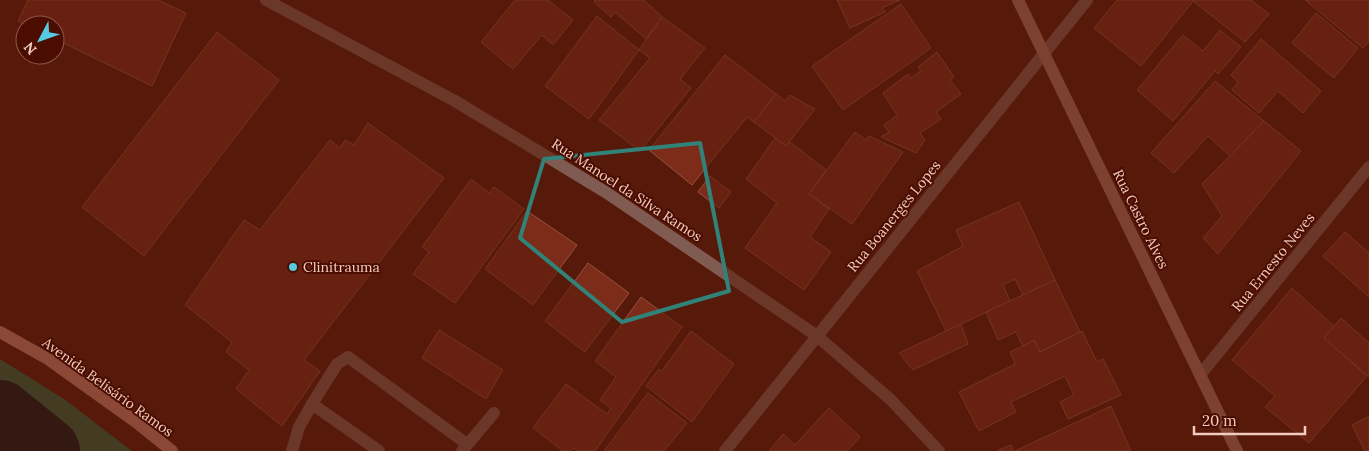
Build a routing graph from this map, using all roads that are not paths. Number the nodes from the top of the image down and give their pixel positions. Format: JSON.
{"nodes":[{"id":1,"x":266,"y":0,"type":"edge"},
{"id":2,"x":1018,"y":0,"type":"edge"},
{"id":3,"x":1087,"y":0,"type":"edge"},
{"id":4,"x":1044,"y":54,"type":"junction"},
{"id":5,"x":1369,"y":167,"type":"edge"},
{"id":6,"x":0,"y":332,"type":"edge"},
{"id":7,"x":817,"y":336,"type":"junction"},
{"id":8,"x":1200,"y":375,"type":"junction"},
{"id":9,"x":312,"y":404,"type":"junction"},
{"id":10,"x":494,"y":413,"type":"dead end"},
{"id":11,"x":464,"y":447,"type":"edge"},
{"id":12,"x":172,"y":451,"type":"edge"},
{"id":13,"x":292,"y":451,"type":"edge"},
{"id":14,"x":379,"y":451,"type":"edge"},
{"id":15,"x":725,"y":451,"type":"edge"},
{"id":16,"x":939,"y":451,"type":"edge"},
{"id":17,"x":1237,"y":451,"type":"edge"}],
"edges":[{"from":1,"to":7,"type":"street","name":"Rua Manoel da Silva Ramos"},
{"from":2,"to":4,"type":"main road","name":"Rua Castro Alves"},
{"from":3,"to":4,"type":"street","name":"Rua Boanerges Lopes"},
{"from":4,"to":7,"type":"street","name":"Rua Boanerges Lopes"},
{"from":4,"to":8,"type":"main road","name":"Rua Castro Alves"},
{"from":5,"to":8,"type":"street","name":"Rua Ernesto Neves"},
{"from":6,"to":12,"type":"main road","name":"Avenida Belisário Ramos"},
{"from":7,"to":15,"type":"street","name":"Rua Boanerges Lopes"},
{"from":7,"to":16,"type":"street","name":"Rua Manoel da Silva Ramos"},
{"from":8,"to":17,"type":"main road","name":"Rua Castro Alves"},
{"from":9,"to":11,"type":"street"},
{"from":9,"to":13,"type":"street"},
{"from":9,"to":14,"type":"street"},
{"from":10,"to":11,"type":"street"}]}
